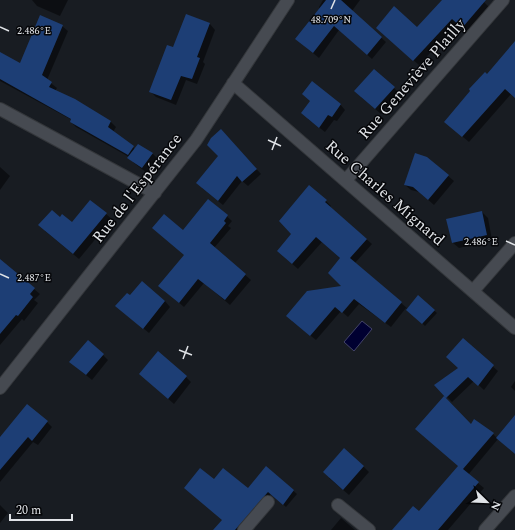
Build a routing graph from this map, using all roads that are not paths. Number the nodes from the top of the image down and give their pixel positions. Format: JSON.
{"nodes":[{"id":1,"x":288,"y":0,"type":"edge"},
{"id":2,"x":503,"y":0,"type":"edge"},
{"id":3,"x":233,"y":83,"type":"junction"},
{"id":4,"x":0,"y":109,"type":"edge"},
{"id":5,"x":346,"y":180,"type":"junction"},
{"id":6,"x":155,"y":193,"type":"junction"},
{"id":7,"x":515,"y":243,"type":"edge"},
{"id":8,"x":473,"y":291,"type":"junction"},
{"id":9,"x":515,"y":328,"type":"edge"},
{"id":10,"x":0,"y":388,"type":"edge"},
{"id":11,"x":515,"y":496,"type":"edge"},
{"id":12,"x":268,"y":502,"type":"dead end"},
{"id":13,"x":338,"y":505,"type":"dead end"},
{"id":14,"x":244,"y":530,"type":"edge"},
{"id":15,"x":369,"y":530,"type":"edge"},
{"id":16,"x":486,"y":530,"type":"edge"}],
"edges":[{"from":1,"to":3,"type":"street","name":"Rue de l'Espérance"},
{"from":2,"to":5,"type":"street","name":"Rue Geneviève Plailly"},
{"from":3,"to":5,"type":"street","name":"Rue Charles Mignard"},
{"from":3,"to":6,"type":"street","name":"Rue de l'Espérance"},
{"from":4,"to":6,"type":"street"},
{"from":5,"to":8,"type":"street","name":"Rue Charles Mignard"},
{"from":6,"to":10,"type":"street","name":"Rue de l'Espérance"},
{"from":7,"to":8,"type":"street"},
{"from":8,"to":9,"type":"street","name":"Rue Charles Mignard"},
{"from":11,"to":16,"type":"street"},
{"from":12,"to":14,"type":"street"},
{"from":13,"to":15,"type":"street"}]}
